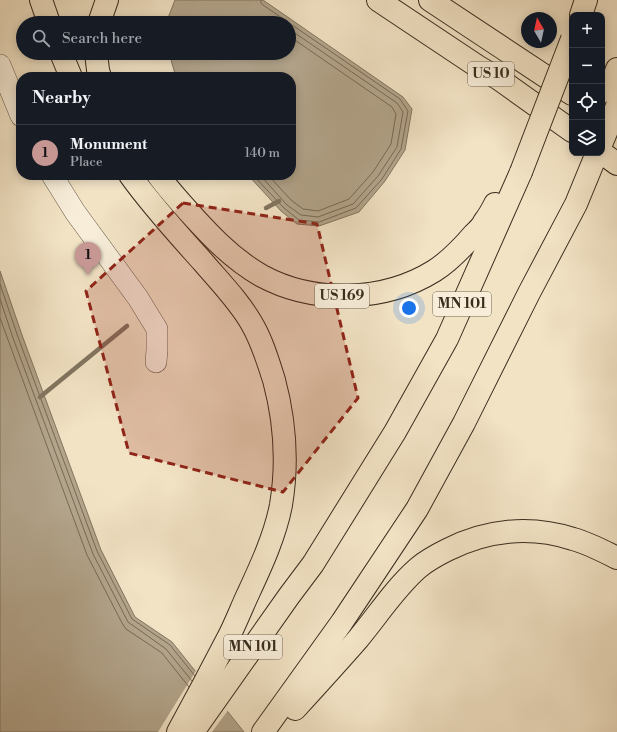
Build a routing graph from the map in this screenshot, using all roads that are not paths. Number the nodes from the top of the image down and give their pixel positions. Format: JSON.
{"nodes":[{"id":1,"x":41,"y":0,"type":"edge"},
{"id":2,"x":107,"y":0,"type":"edge"},
{"id":3,"x":371,"y":0,"type":"edge"},
{"id":4,"x":378,"y":0,"type":"edge"},
{"id":5,"x":430,"y":0,"type":"edge"},
{"id":6,"x":586,"y":0,"type":"edge"},
{"id":7,"x":582,"y":12,"type":"edge"},
{"id":8,"x":47,"y":16,"type":"edge"},
{"id":9,"x":101,"y":16,"type":"edge"},
{"id":10,"x":408,"y":20,"type":"junction"},
{"id":11,"x":569,"y":47,"type":"edge"},
{"id":12,"x":64,"y":60,"type":"edge"},
{"id":13,"x":97,"y":60,"type":"edge"},
{"id":14,"x":0,"y":65,"type":"edge"},
{"id":15,"x":617,"y":69,"type":"edge"},
{"id":16,"x":69,"y":72,"type":"edge"},
{"id":17,"x":99,"y":72,"type":"edge"},
{"id":18,"x":569,"y":92,"type":"edge"},
{"id":19,"x":605,"y":101,"type":"edge"},
{"id":20,"x":16,"y":104,"type":"edge"},
{"id":21,"x":617,"y":106,"type":"edge"},
{"id":22,"x":605,"y":116,"type":"edge"},
{"id":23,"x":617,"y":124,"type":"edge"},
{"id":24,"x":569,"y":129,"type":"edge"},
{"id":25,"x":605,"y":135,"type":"edge"},
{"id":26,"x":605,"y":155,"type":"edge"},
{"id":27,"x":585,"y":156,"type":"edge"},
{"id":28,"x":596,"y":156,"type":"edge"},
{"id":29,"x":617,"y":164,"type":"edge"},
{"id":30,"x":522,"y":172,"type":"junction"},
{"id":31,"x":55,"y":180,"type":"edge"},
{"id":32,"x":134,"y":180,"type":"edge"},
{"id":33,"x":162,"y":180,"type":"edge"},
{"id":34,"x":571,"y":204,"type":"junction"},
{"id":35,"x":156,"y":362,"type":"dead end"},
{"id":36,"x":617,"y":558,"type":"edge"},
{"id":37,"x":178,"y":732,"type":"edge"},
{"id":38,"x":193,"y":732,"type":"edge"},
{"id":39,"x":263,"y":732,"type":"edge"},
{"id":40,"x":274,"y":732,"type":"edge"}],
"edges":[{"from":1,"to":8,"type":"highway"},
{"from":2,"to":9,"type":"highway"},
{"from":3,"to":10,"type":"highway"},
{"from":4,"to":10,"type":"highway","number":"US 10"},
{"from":5,"to":18,"type":"highway","number":"US 10"},
{"from":6,"to":7,"type":"highway"},
{"from":10,"to":24,"type":"highway","number":"US 10"},
{"from":11,"to":30,"type":"highway","number":"US 169","bridge":true},
{"from":12,"to":16,"type":"highway"},
{"from":13,"to":17,"type":"highway"},
{"from":14,"to":20,"type":"lane"},
{"from":15,"to":19,"type":"highway"},
{"from":21,"to":25,"type":"highway","bridge":true},
{"from":22,"to":23,"type":"highway"},
{"from":26,"to":29,"type":"highway"},
{"from":27,"to":34,"type":"highway"},
{"from":28,"to":34,"type":"highway"},
{"from":30,"to":33,"type":"highway","number":"US 169"},
{"from":30,"to":38,"type":"highway","number":"MN 101"},
{"from":31,"to":35,"type":"lane"},
{"from":32,"to":37,"type":"highway"},
{"from":34,"to":39,"type":"highway"},
{"from":36,"to":40,"type":"highway"}]}
